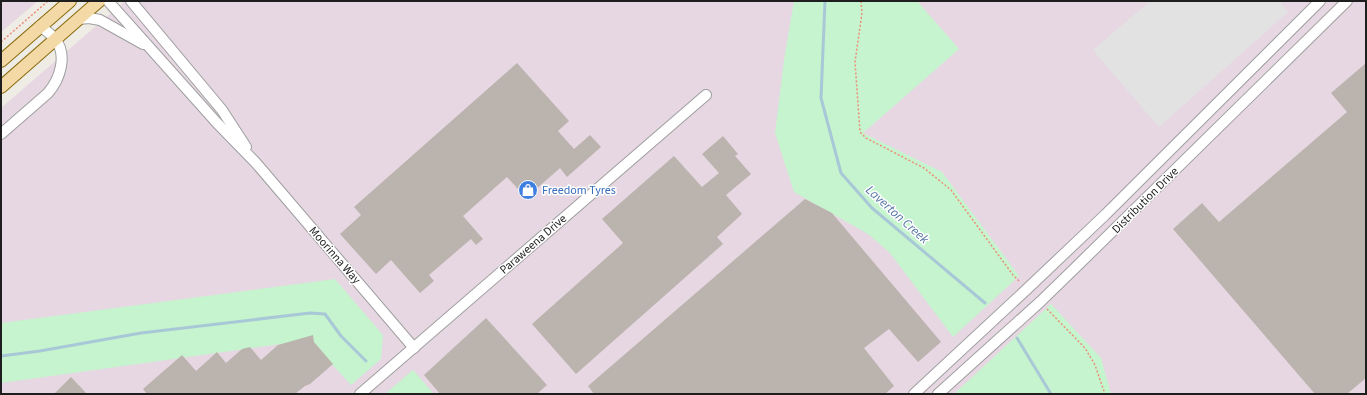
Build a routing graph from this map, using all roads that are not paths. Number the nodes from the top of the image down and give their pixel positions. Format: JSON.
{"nodes":[{"id":1,"x":70,"y":1,"type":"edge"},
{"id":2,"x":99,"y":1,"type":"edge"},
{"id":3,"x":108,"y":1,"type":"edge"},
{"id":4,"x":131,"y":1,"type":"edge"},
{"id":5,"x":138,"y":1,"type":"edge"},
{"id":6,"x":1320,"y":1,"type":"edge"},
{"id":7,"x":1347,"y":1,"type":"edge"},
{"id":8,"x":139,"y":12,"type":"junction"},
{"id":9,"x":79,"y":19,"type":"junction"},
{"id":10,"x":40,"y":26,"type":"junction"},
{"id":11,"x":55,"y":40,"type":"junction"},
{"id":12,"x":152,"y":49,"type":"junction"},
{"id":13,"x":1,"y":61,"type":"edge"},
{"id":14,"x":1,"y":87,"type":"edge"},
{"id":15,"x":706,"y":95,"type":"dead end"},
{"id":16,"x":1,"y":134,"type":"edge"},
{"id":17,"x":256,"y":163,"type":"junction"},
{"id":18,"x":1139,"y":180,"type":"junction"},
{"id":19,"x":1152,"y":193,"type":"junction"},
{"id":20,"x":1060,"y":258,"type":"junction"},
{"id":21,"x":1074,"y":269,"type":"junction"},
{"id":22,"x":414,"y":348,"type":"junction"},
{"id":23,"x":360,"y":394,"type":"edge"},
{"id":24,"x":914,"y":394,"type":"edge"},
{"id":25,"x":938,"y":394,"type":"edge"}],
"edges":[{"from":1,"to":10,"type":"main road"},
{"from":2,"to":9,"type":"main road"},
{"from":3,"to":12,"type":"street","name":"Moorinna Way"},
{"from":4,"to":8,"type":"street","name":"Moorinna Way"},
{"from":5,"to":8,"type":"street"},
{"from":6,"to":18,"type":"street","name":"Distribution Drive"},
{"from":7,"to":19,"type":"street","name":"Distribution Drive"},
{"from":8,"to":17,"type":"street","name":"Moorinna Way"},
{"from":9,"to":11,"type":"main road"},
{"from":9,"to":12,"type":"street","name":"Moorinna Way"},
{"from":10,"to":11,"type":"street"},
{"from":10,"to":13,"type":"main road"},
{"from":11,"to":14,"type":"main road"},
{"from":11,"to":16,"type":"street"},
{"from":12,"to":17,"type":"street","name":"Moorinna Way"},
{"from":15,"to":22,"type":"street","name":"Paraweena Drive"},
{"from":17,"to":22,"type":"street","name":"Moorinna Way"},
{"from":18,"to":19,"type":"street"},
{"from":18,"to":20,"type":"street","name":"Distribution Drive"},
{"from":19,"to":21,"type":"street","name":"Distribution Drive"},
{"from":20,"to":21,"type":"street"},
{"from":20,"to":24,"type":"street","name":"Distribution Drive"},
{"from":21,"to":25,"type":"street","name":"Distribution Drive"},
{"from":22,"to":23,"type":"street","name":"Paraweena Drive"}]}
